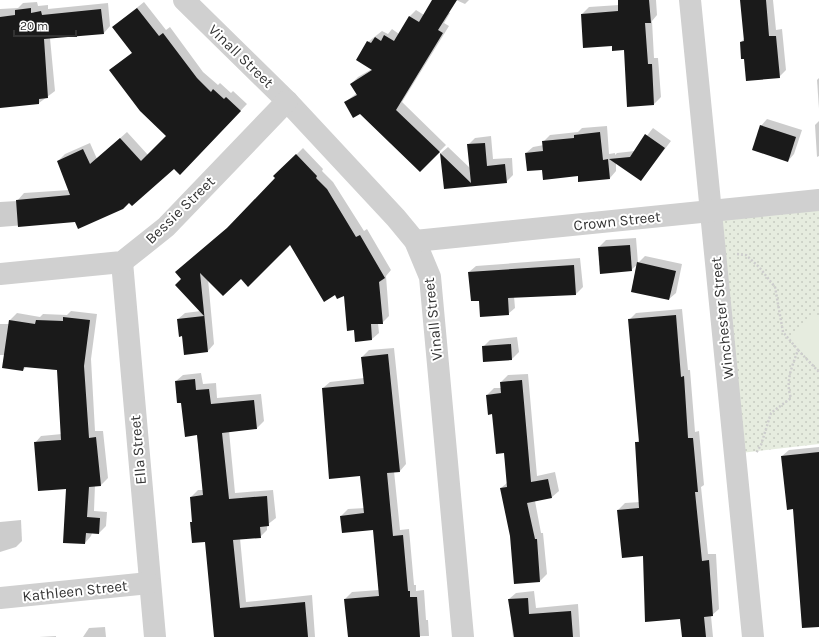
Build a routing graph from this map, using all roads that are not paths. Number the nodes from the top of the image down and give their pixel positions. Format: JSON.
{"nodes":[{"id":1,"x":184,"y":0,"type":"edge"},
{"id":2,"x":690,"y":0,"type":"edge"},
{"id":3,"x":287,"y":101,"type":"junction"},
{"id":4,"x":819,"y":200,"type":"edge"},
{"id":5,"x":712,"y":211,"type":"junction"},
{"id":6,"x":416,"y":242,"type":"junction"},
{"id":7,"x":122,"y":262,"type":"junction"},
{"id":8,"x":0,"y":274,"type":"edge"},
{"id":9,"x":149,"y":583,"type":"junction"},
{"id":10,"x":0,"y":598,"type":"edge"},
{"id":11,"x":155,"y":637,"type":"edge"},
{"id":12,"x":463,"y":637,"type":"edge"},
{"id":13,"x":753,"y":637,"type":"edge"}],
"edges":[{"from":1,"to":3,"type":"street","name":"Vinall Street"},
{"from":2,"to":5,"type":"street","name":"Winchester Street"},
{"from":3,"to":6,"type":"street","name":"Vinall Street"},
{"from":3,"to":7,"type":"street","name":"Bessie Street"},
{"from":4,"to":5,"type":"street","name":"Crown Street"},
{"from":5,"to":6,"type":"street","name":"Crown Street"},
{"from":5,"to":13,"type":"street","name":"Winchester Street"},
{"from":6,"to":12,"type":"street","name":"Vinall Street"},
{"from":7,"to":8,"type":"street"},
{"from":7,"to":9,"type":"street","name":"Ella Street"},
{"from":9,"to":10,"type":"street","name":"Kathleen Street"},
{"from":9,"to":11,"type":"street","name":"Ella Street"}]}
